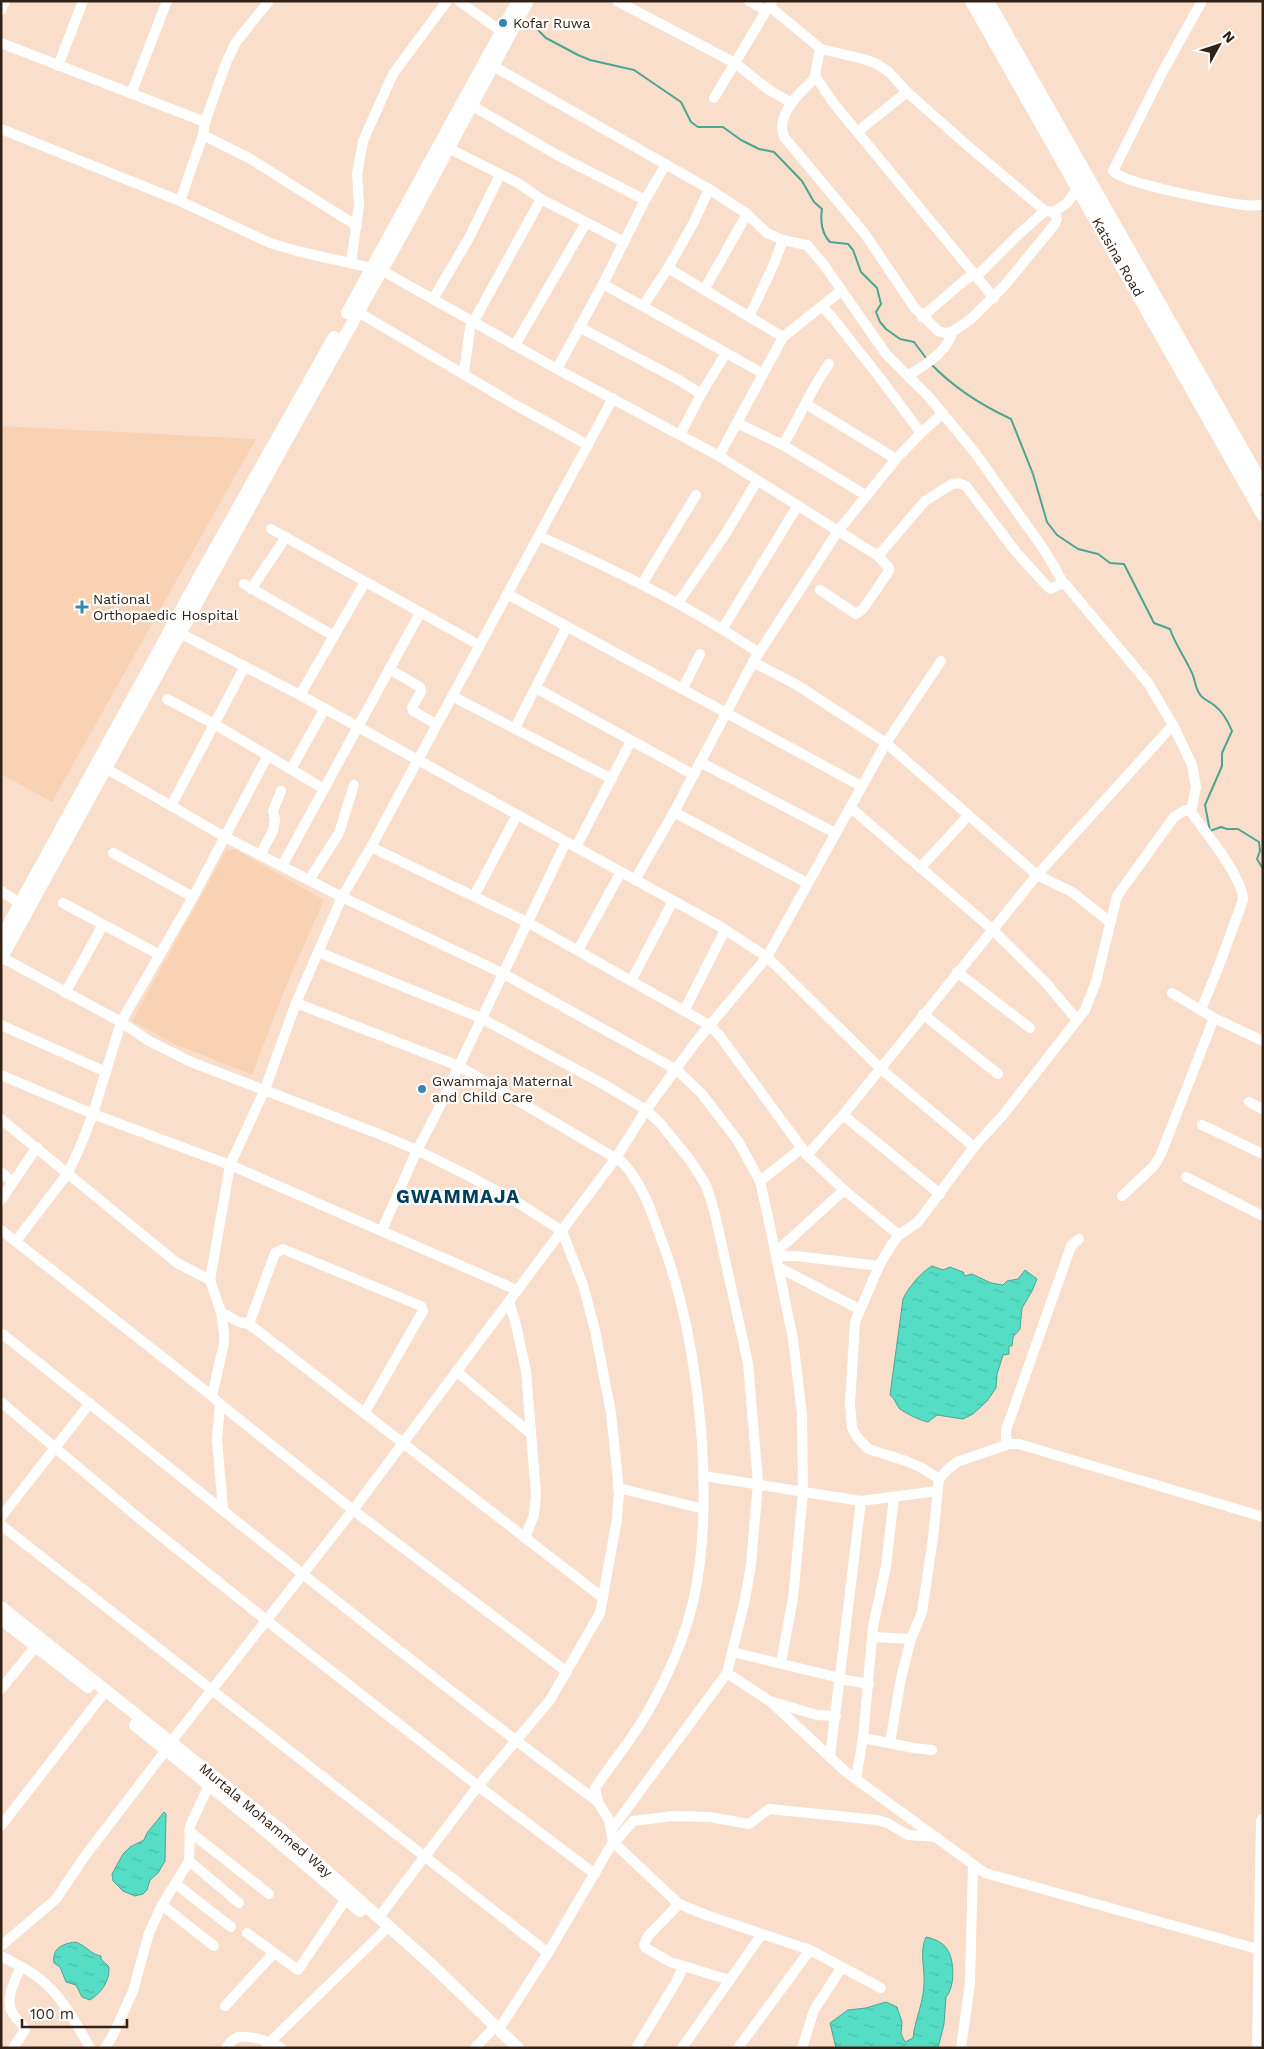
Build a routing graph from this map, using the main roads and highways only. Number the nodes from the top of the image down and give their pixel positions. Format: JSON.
{"nodes":[{"id":1,"x":518,"y":1,"type":"edge"},
{"id":2,"x":528,"y":1,"type":"edge"},
{"id":3,"x":972,"y":1,"type":"edge"},
{"id":4,"x":987,"y":1,"type":"edge"},
{"id":5,"x":376,"y":269,"type":"junction"},
{"id":6,"x":1263,"y":486,"type":"edge"},
{"id":7,"x":1263,"y":514,"type":"edge"},
{"id":8,"x":176,"y":631,"type":"junction"},
{"id":9,"x":24,"y":906,"type":"junction"},
{"id":10,"x":1,"y":938,"type":"edge"},
{"id":11,"x":2,"y":958,"type":"edge"},
{"id":12,"x":1,"y":1607,"type":"edge"},
{"id":13,"x":1,"y":1619,"type":"edge"},
{"id":14,"x":168,"y":1746,"type":"junction"},
{"id":15,"x":1263,"y":1821,"type":"edge"},
{"id":16,"x":495,"y":2030,"type":"junction"},
{"id":17,"x":507,"y":2048,"type":"edge"},
{"id":18,"x":518,"y":2048,"type":"edge"},
{"id":19,"x":1259,"y":2048,"type":"edge"}],
"edges":[{"from":1,"to":5,"type":"main road"},
{"from":2,"to":5,"type":"main road"},
{"from":3,"to":7,"type":"highway","name":"Katsina Road"},
{"from":4,"to":6,"type":"highway","name":"Katsina Road"},
{"from":5,"to":8,"type":"main road"},
{"from":5,"to":8,"type":"main road"},
{"from":8,"to":9,"type":"main road"},
{"from":9,"to":10,"type":"main road"},
{"from":9,"to":11,"type":"main road"},
{"from":12,"to":14,"type":"main road","name":"Murtala Mohammed Way"},
{"from":13,"to":14,"type":"main road","name":"Murtala Mohammed Way"},
{"from":14,"to":16,"type":"main road","name":"Murtala Mohammed Way"},
{"from":14,"to":16,"type":"main road","name":"Murtala Mohammed Way"},
{"from":15,"to":19,"type":"highway"},
{"from":16,"to":17,"type":"main road","name":"Murtala Mohammed Way"},
{"from":16,"to":18,"type":"main road","name":"Murtala Mohammed Way"}]}
